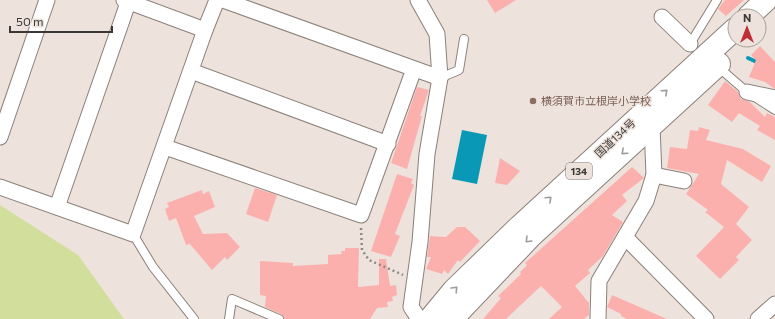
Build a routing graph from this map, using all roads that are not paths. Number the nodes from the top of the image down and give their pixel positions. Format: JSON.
{"nodes":[{"id":1,"x":46,"y":0,"type":"edge"},
{"id":2,"x":217,"y":0,"type":"edge"},
{"id":3,"x":223,"y":0,"type":"edge"},
{"id":4,"x":418,"y":0,"type":"edge"},
{"id":5,"x":717,"y":0,"type":"edge"},
{"id":6,"x":766,"y":0,"type":"edge"},
{"id":7,"x":127,"y":1,"type":"edge"},
{"id":8,"x":758,"y":8,"type":"edge"},
{"id":9,"x":775,"y":13,"type":"edge"},
{"id":10,"x":662,"y":18,"type":"dead end"},
{"id":11,"x":767,"y":20,"type":"edge"},
{"id":12,"x":205,"y":30,"type":"junction"},
{"id":13,"x":727,"y":36,"type":"edge"},
{"id":14,"x":464,"y":39,"type":"dead end"},
{"id":15,"x":690,"y":44,"type":"joint"},
{"id":16,"x":736,"y":48,"type":"edge"},
{"id":17,"x":716,"y":66,"type":"junction"},
{"id":18,"x":414,"y":69,"type":"junction"},
{"id":19,"x":191,"y":71,"type":"junction"},
{"id":20,"x":440,"y":78,"type":"junction"},
{"id":21,"x":747,"y":92,"type":"junction"},
{"id":22,"x":775,"y":98,"type":"edge"},
{"id":23,"x":775,"y":110,"type":"edge"},
{"id":24,"x":652,"y":126,"type":"junction"},
{"id":25,"x":0,"y":137,"type":"edge"},
{"id":26,"x":388,"y":144,"type":"junction"},
{"id":27,"x":164,"y":146,"type":"junction"},
{"id":28,"x":654,"y":175,"type":"junction"},
{"id":29,"x":684,"y":181,"type":"dead end"},
{"id":30,"x":0,"y":187,"type":"edge"},
{"id":31,"x":57,"y":207,"type":"junction"},
{"id":32,"x":133,"y":234,"type":"junction"},
{"id":33,"x":625,"y":237,"type":"junction"},
{"id":34,"x":775,"y":304,"type":"edge"},
{"id":35,"x":194,"y":319,"type":"edge"},
{"id":36,"x":228,"y":319,"type":"edge"},
{"id":37,"x":279,"y":319,"type":"edge"},
{"id":38,"x":419,"y":319,"type":"edge"},
{"id":39,"x":430,"y":319,"type":"edge"},
{"id":40,"x":452,"y":319,"type":"edge"},
{"id":41,"x":598,"y":319,"type":"edge"},
{"id":42,"x":706,"y":319,"type":"edge"},
{"id":43,"x":758,"y":319,"type":"edge"}],
"edges":[{"from":1,"to":25,"type":"street"},
{"from":2,"to":12,"type":"street"},
{"from":3,"to":18,"type":"street"},
{"from":4,"to":20,"type":"street"},
{"from":5,"to":15,"type":"lane"},
{"from":6,"to":8,"type":"highway"},
{"from":7,"to":12,"type":"street"},
{"from":7,"to":31,"type":"street"},
{"from":9,"to":11,"type":"highway"},
{"from":10,"to":15,"type":"street"},
{"from":12,"to":19,"type":"street"},
{"from":39,"to":13,"type":"highway","name":"国道134号","number":"134","one_way":true},
{"from":14,"to":20,"type":"lane"},
{"from":16,"to":17,"type":"highway","name":"国道134号","number":"134"},
{"from":17,"to":21,"type":"lane"},
{"from":17,"to":24,"type":"highway","name":"国道134号","number":"134"},
{"from":18,"to":20,"type":"street"},
{"from":18,"to":26,"type":"street"},
{"from":19,"to":26,"type":"street"},
{"from":19,"to":27,"type":"street"},
{"from":20,"to":38,"type":"street"},
{"from":21,"to":22,"type":"street"},
{"from":21,"to":23,"type":"lane"},
{"from":24,"to":28,"type":"street"},
{"from":24,"to":40,"type":"highway","name":"国道134号","number":"134","one_way":true},
{"from":26,"to":27,"type":"street"},
{"from":27,"to":32,"type":"street"},
{"from":28,"to":29,"type":"street"},
{"from":28,"to":33,"type":"street"},
{"from":30,"to":31,"type":"street"},
{"from":31,"to":32,"type":"street"},
{"from":32,"to":35,"type":"lane"},
{"from":33,"to":41,"type":"street"},
{"from":33,"to":42,"type":"street"},
{"from":34,"to":43,"type":"street"},
{"from":36,"to":37,"type":"lane"}]}
